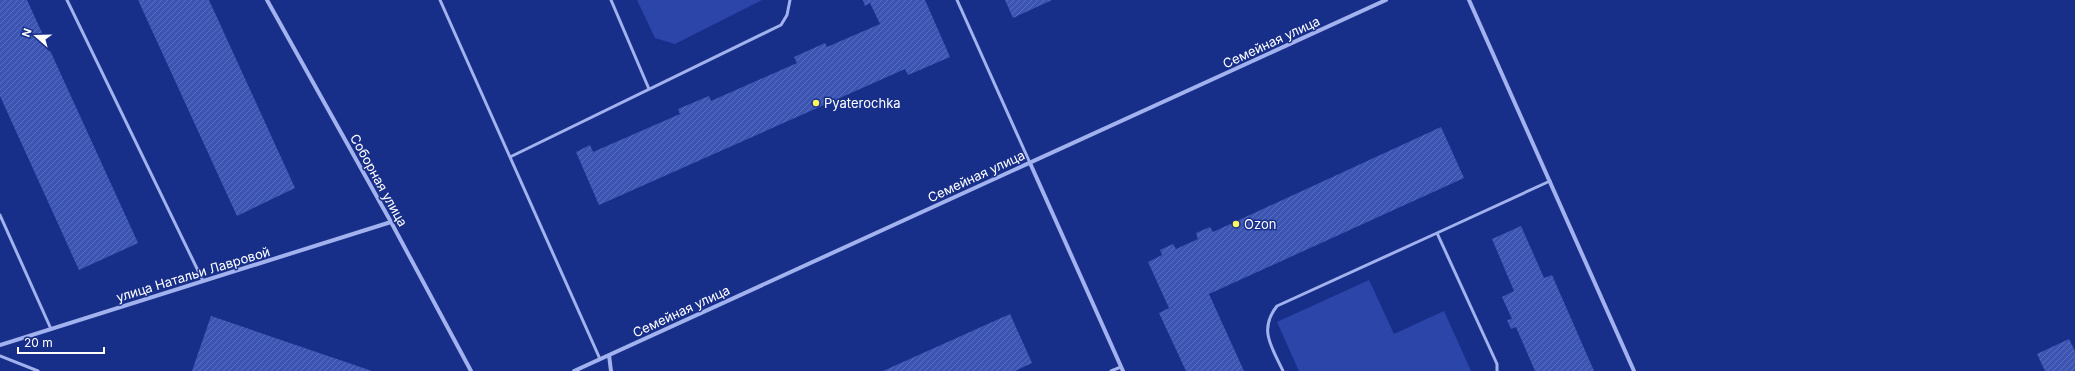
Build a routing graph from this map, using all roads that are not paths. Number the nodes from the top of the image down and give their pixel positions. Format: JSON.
{"nodes":[{"id":1,"x":67,"y":0,"type":"edge"},
{"id":2,"x":267,"y":0,"type":"edge"},
{"id":3,"x":440,"y":0,"type":"edge"},
{"id":4,"x":611,"y":0,"type":"edge"},
{"id":5,"x":790,"y":0,"type":"edge"},
{"id":6,"x":957,"y":0,"type":"edge"},
{"id":7,"x":1386,"y":0,"type":"edge"},
{"id":8,"x":1469,"y":0,"type":"edge"},
{"id":9,"x":649,"y":89,"type":"junction"},
{"id":10,"x":510,"y":157,"type":"junction"},
{"id":11,"x":1030,"y":163,"type":"junction"},
{"id":12,"x":1550,"y":181,"type":"junction"},
{"id":13,"x":0,"y":215,"type":"edge"},
{"id":14,"x":391,"y":222,"type":"junction"},
{"id":15,"x":1437,"y":233,"type":"junction"},
{"id":16,"x":203,"y":281,"type":"junction"},
{"id":17,"x":51,"y":329,"type":"junction"},
{"id":18,"x":0,"y":345,"type":"edge"},
{"id":19,"x":609,"y":355,"type":"junction"},
{"id":20,"x":0,"y":356,"type":"edge"},
{"id":21,"x":600,"y":359,"type":"junction"},
{"id":22,"x":1122,"y":369,"type":"edge"},
{"id":23,"x":38,"y":371,"type":"edge"},
{"id":24,"x":471,"y":371,"type":"edge"},
{"id":25,"x":574,"y":371,"type":"edge"},
{"id":26,"x":611,"y":371,"type":"edge"},
{"id":27,"x":1111,"y":371,"type":"edge"},
{"id":28,"x":1283,"y":371,"type":"edge"},
{"id":29,"x":1496,"y":371,"type":"edge"},
{"id":30,"x":1634,"y":371,"type":"edge"}],
"edges":[{"from":1,"to":16,"type":"lane"},
{"from":2,"to":14,"type":"street","name":"Соборная улица"},
{"from":3,"to":10,"type":"lane"},
{"from":4,"to":9,"type":"lane"},
{"from":5,"to":9,"type":"lane"},
{"from":6,"to":11,"type":"lane"},
{"from":7,"to":11,"type":"street","name":"Семейная улица"},
{"from":8,"to":12,"type":"street"},
{"from":9,"to":10,"type":"lane"},
{"from":10,"to":21,"type":"lane"},
{"from":11,"to":19,"type":"street","name":"Семейная улица"},
{"from":11,"to":22,"type":"street"},
{"from":12,"to":15,"type":"lane"},
{"from":12,"to":30,"type":"street"},
{"from":13,"to":17,"type":"lane"},
{"from":14,"to":16,"type":"street","name":"улица Натальи Лавровой"},
{"from":14,"to":24,"type":"street","name":"Соборная улица"},
{"from":15,"to":28,"type":"lane"},
{"from":15,"to":29,"type":"lane"},
{"from":16,"to":17,"type":"street","name":"улица Натальи Лавровой"},
{"from":17,"to":18,"type":"street","name":"улица Натальи Лавровой"},
{"from":19,"to":21,"type":"street","name":"Семейная улица"},
{"from":19,"to":26,"type":"street"},
{"from":20,"to":23,"type":"lane"},
{"from":21,"to":25,"type":"street","name":"Семейная улица"},
{"from":22,"to":27,"type":"lane"}]}
